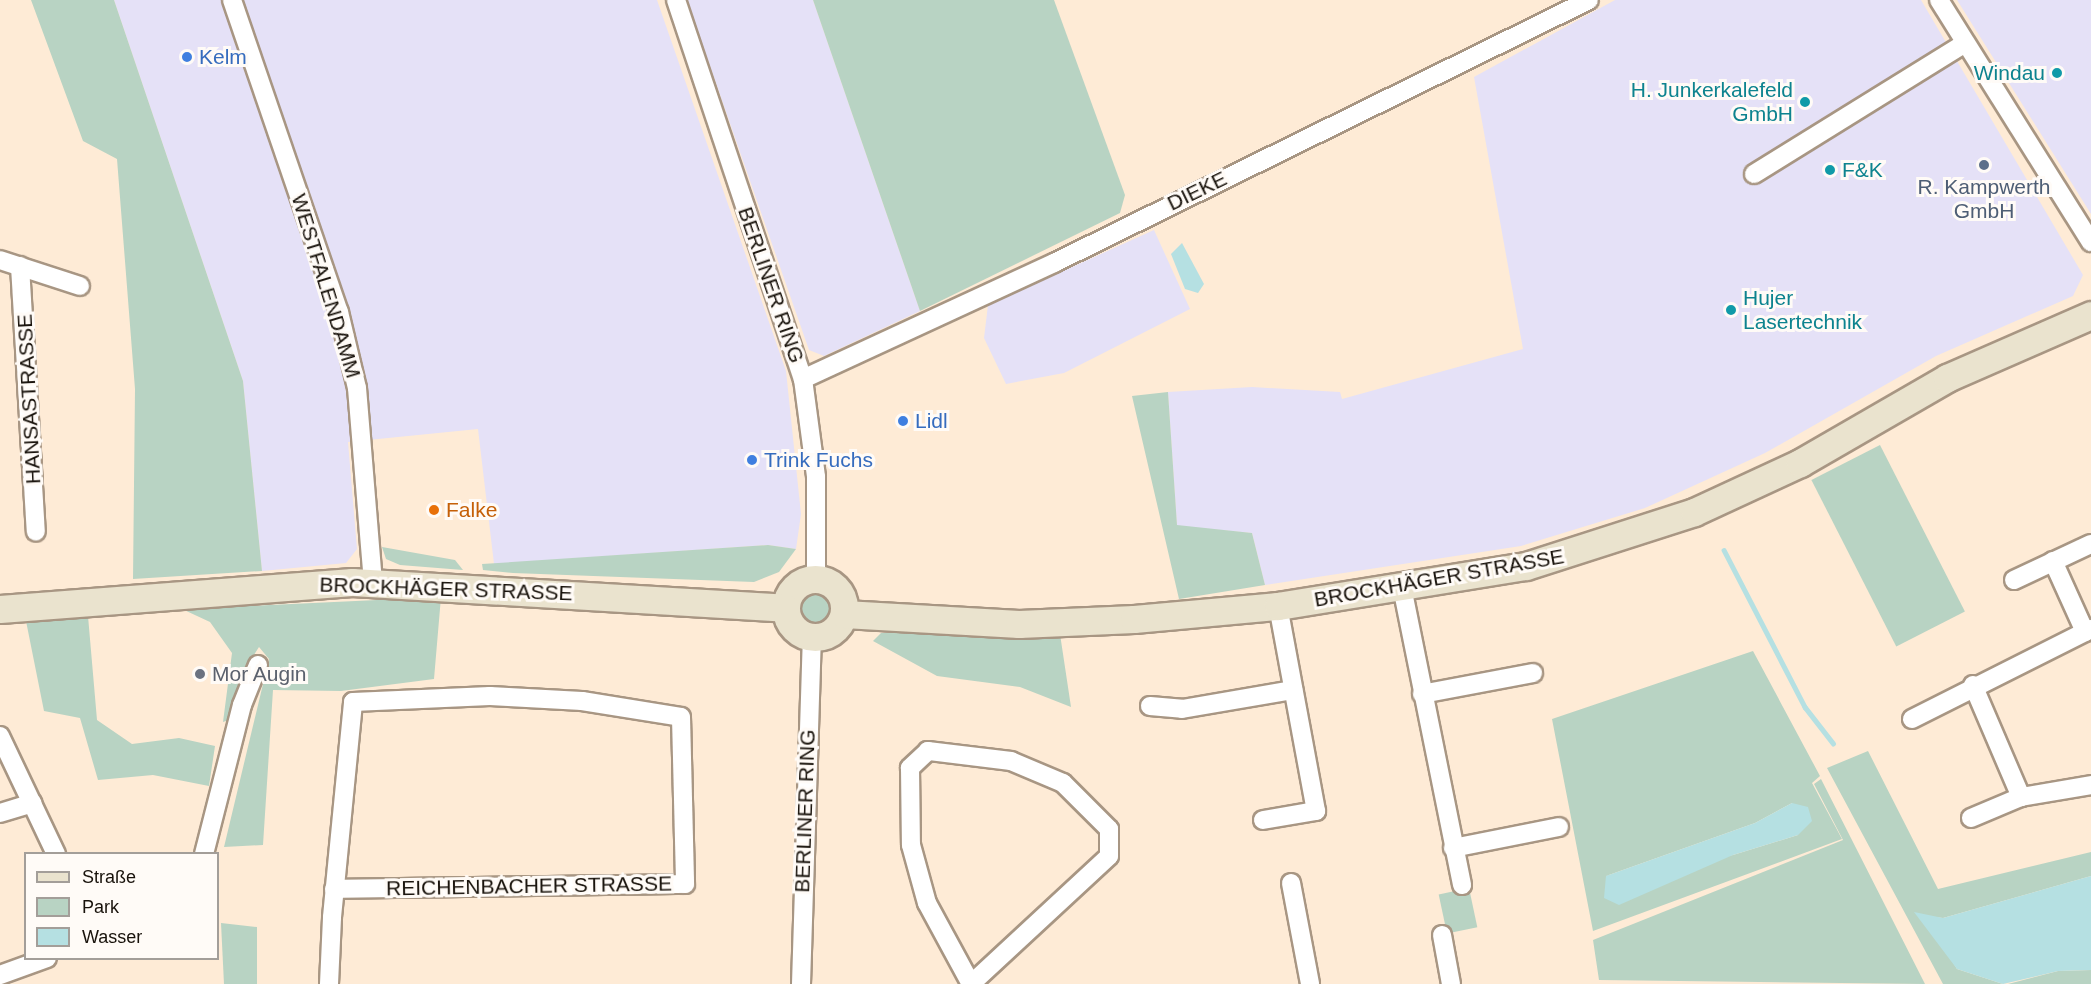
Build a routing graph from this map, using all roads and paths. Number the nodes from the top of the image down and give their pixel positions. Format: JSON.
{"nodes":[{"id":1,"x":232,"y":0,"type":"edge"},
{"id":2,"x":676,"y":0,"type":"edge"},
{"id":3,"x":1589,"y":0,"type":"edge"},
{"id":4,"x":1939,"y":0,"type":"edge"},
{"id":5,"x":1965,"y":43,"type":"junction"},
{"id":6,"x":1754,"y":174,"type":"dead end"},
{"id":7,"x":2091,"y":242,"type":"edge"},
{"id":8,"x":0,"y":260,"type":"edge"},
{"id":9,"x":20,"y":266,"type":"junction"},
{"id":10,"x":80,"y":286,"type":"dead end"},
{"id":11,"x":2091,"y":315,"type":"edge"},
{"id":12,"x":803,"y":379,"type":"junction"},
{"id":13,"x":36,"y":532,"type":"dead end"},
{"id":14,"x":2091,"y":544,"type":"edge"},
{"id":15,"x":2054,"y":561,"type":"junction"},
{"id":16,"x":816,"y":579,"type":"junction"},
{"id":17,"x":2014,"y":580,"type":"dead end"},
{"id":18,"x":373,"y":582,"type":"junction"},
{"id":19,"x":1402,"y":587,"type":"junction"},
{"id":20,"x":1278,"y":606,"type":"junction"},
{"id":21,"x":785,"y":608,"type":"junction"},
{"id":22,"x":0,"y":609,"type":"edge"},
{"id":23,"x":844,"y":614,"type":"junction"},
{"id":24,"x":2088,"y":630,"type":"edge"},
{"id":25,"x":812,"y":637,"type":"junction"},
{"id":26,"x":258,"y":665,"type":"dead end"},
{"id":27,"x":1533,"y":673,"type":"dead end"},
{"id":28,"x":1973,"y":685,"type":"junction"},
{"id":29,"x":1293,"y":690,"type":"junction"},
{"id":30,"x":1422,"y":694,"type":"junction"},
{"id":31,"x":1150,"y":706,"type":"dead end"},
{"id":32,"x":1912,"y":719,"type":"dead end"},
{"id":33,"x":0,"y":736,"type":"edge"},
{"id":34,"x":2091,"y":785,"type":"edge"},
{"id":35,"x":2021,"y":797,"type":"junction"},
{"id":36,"x":33,"y":803,"type":"junction"},
{"id":37,"x":0,"y":813,"type":"edge"},
{"id":38,"x":1971,"y":818,"type":"dead end"},
{"id":39,"x":1263,"y":820,"type":"dead end"},
{"id":40,"x":1559,"y":827,"type":"dead end"},
{"id":41,"x":1454,"y":848,"type":"junction"},
{"id":42,"x":55,"y":852,"type":"edge"},
{"id":43,"x":205,"y":852,"type":"edge"},
{"id":44,"x":1291,"y":883,"type":"dead end"},
{"id":45,"x":1462,"y":885,"type":"dead end"},
{"id":46,"x":334,"y":889,"type":"junction"},
{"id":47,"x":1442,"y":935,"type":"dead end"},
{"id":48,"x":42,"y":960,"type":"edge"},
{"id":49,"x":0,"y":975,"type":"edge"},
{"id":50,"x":329,"y":984,"type":"edge"},
{"id":51,"x":801,"y":984,"type":"edge"},
{"id":52,"x":971,"y":984,"type":"edge"},
{"id":53,"x":1310,"y":984,"type":"edge"},
{"id":54,"x":1451,"y":984,"type":"edge"}],
"edges":[{"from":1,"to":18,"type":"street","name":"WESTFALENDAMM"},
{"from":2,"to":12,"type":"street","name":"BERLINER RING"},
{"from":3,"to":12,"type":"street","name":"DIEKE"},
{"from":4,"to":5,"type":"street"},
{"from":5,"to":6,"type":"street"},
{"from":5,"to":7,"type":"street"},
{"from":8,"to":9,"type":"street"},
{"from":9,"to":10,"type":"street"},
{"from":9,"to":13,"type":"street","name":"HANSASTRASSE"},
{"from":11,"to":19,"type":"street","name":"BROCKHÄGER STRASSE"},
{"from":12,"to":16,"type":"street","name":"BERLINER RING"},
{"from":14,"to":15,"type":"street"},
{"from":15,"to":17,"type":"street"},
{"from":15,"to":24,"type":"street"},
{"from":16,"to":21,"type":"street"},
{"from":16,"to":23,"type":"street"},
{"from":18,"to":21,"type":"street","name":"BROCKHÄGER STRASSE"},
{"from":18,"to":22,"type":"street","name":"BROCKHÄGER STRASSE"},
{"from":19,"to":20,"type":"street","name":"BROCKHÄGER STRASSE"},
{"from":19,"to":30,"type":"street"},
{"from":20,"to":23,"type":"street","name":"BROCKHÄGER STRASSE"},
{"from":20,"to":29,"type":"street"},
{"from":21,"to":25,"type":"street"},
{"from":23,"to":25,"type":"street"},
{"from":24,"to":28,"type":"street"},
{"from":25,"to":51,"type":"street","name":"BERLINER RING"},
{"from":26,"to":43,"type":"street"},
{"from":27,"to":30,"type":"street"},
{"from":28,"to":32,"type":"street"},
{"from":28,"to":35,"type":"street"},
{"from":29,"to":31,"type":"street"},
{"from":29,"to":39,"type":"street"},
{"from":30,"to":41,"type":"street"},
{"from":33,"to":36,"type":"street"},
{"from":34,"to":35,"type":"street"},
{"from":35,"to":38,"type":"street"},
{"from":36,"to":37,"type":"street"},
{"from":36,"to":42,"type":"street"},
{"from":40,"to":41,"type":"street"},
{"from":41,"to":45,"type":"street"},
{"from":44,"to":53,"type":"street"},
{"from":46,"to":46,"type":"street","name":"REICHENBACHER STRASSE"},
{"from":46,"to":50,"type":"street","name":"REICHENBACHER STRASSE"},
{"from":47,"to":54,"type":"street"},
{"from":48,"to":49,"type":"street"},
{"from":52,"to":52,"type":"street"}]}
